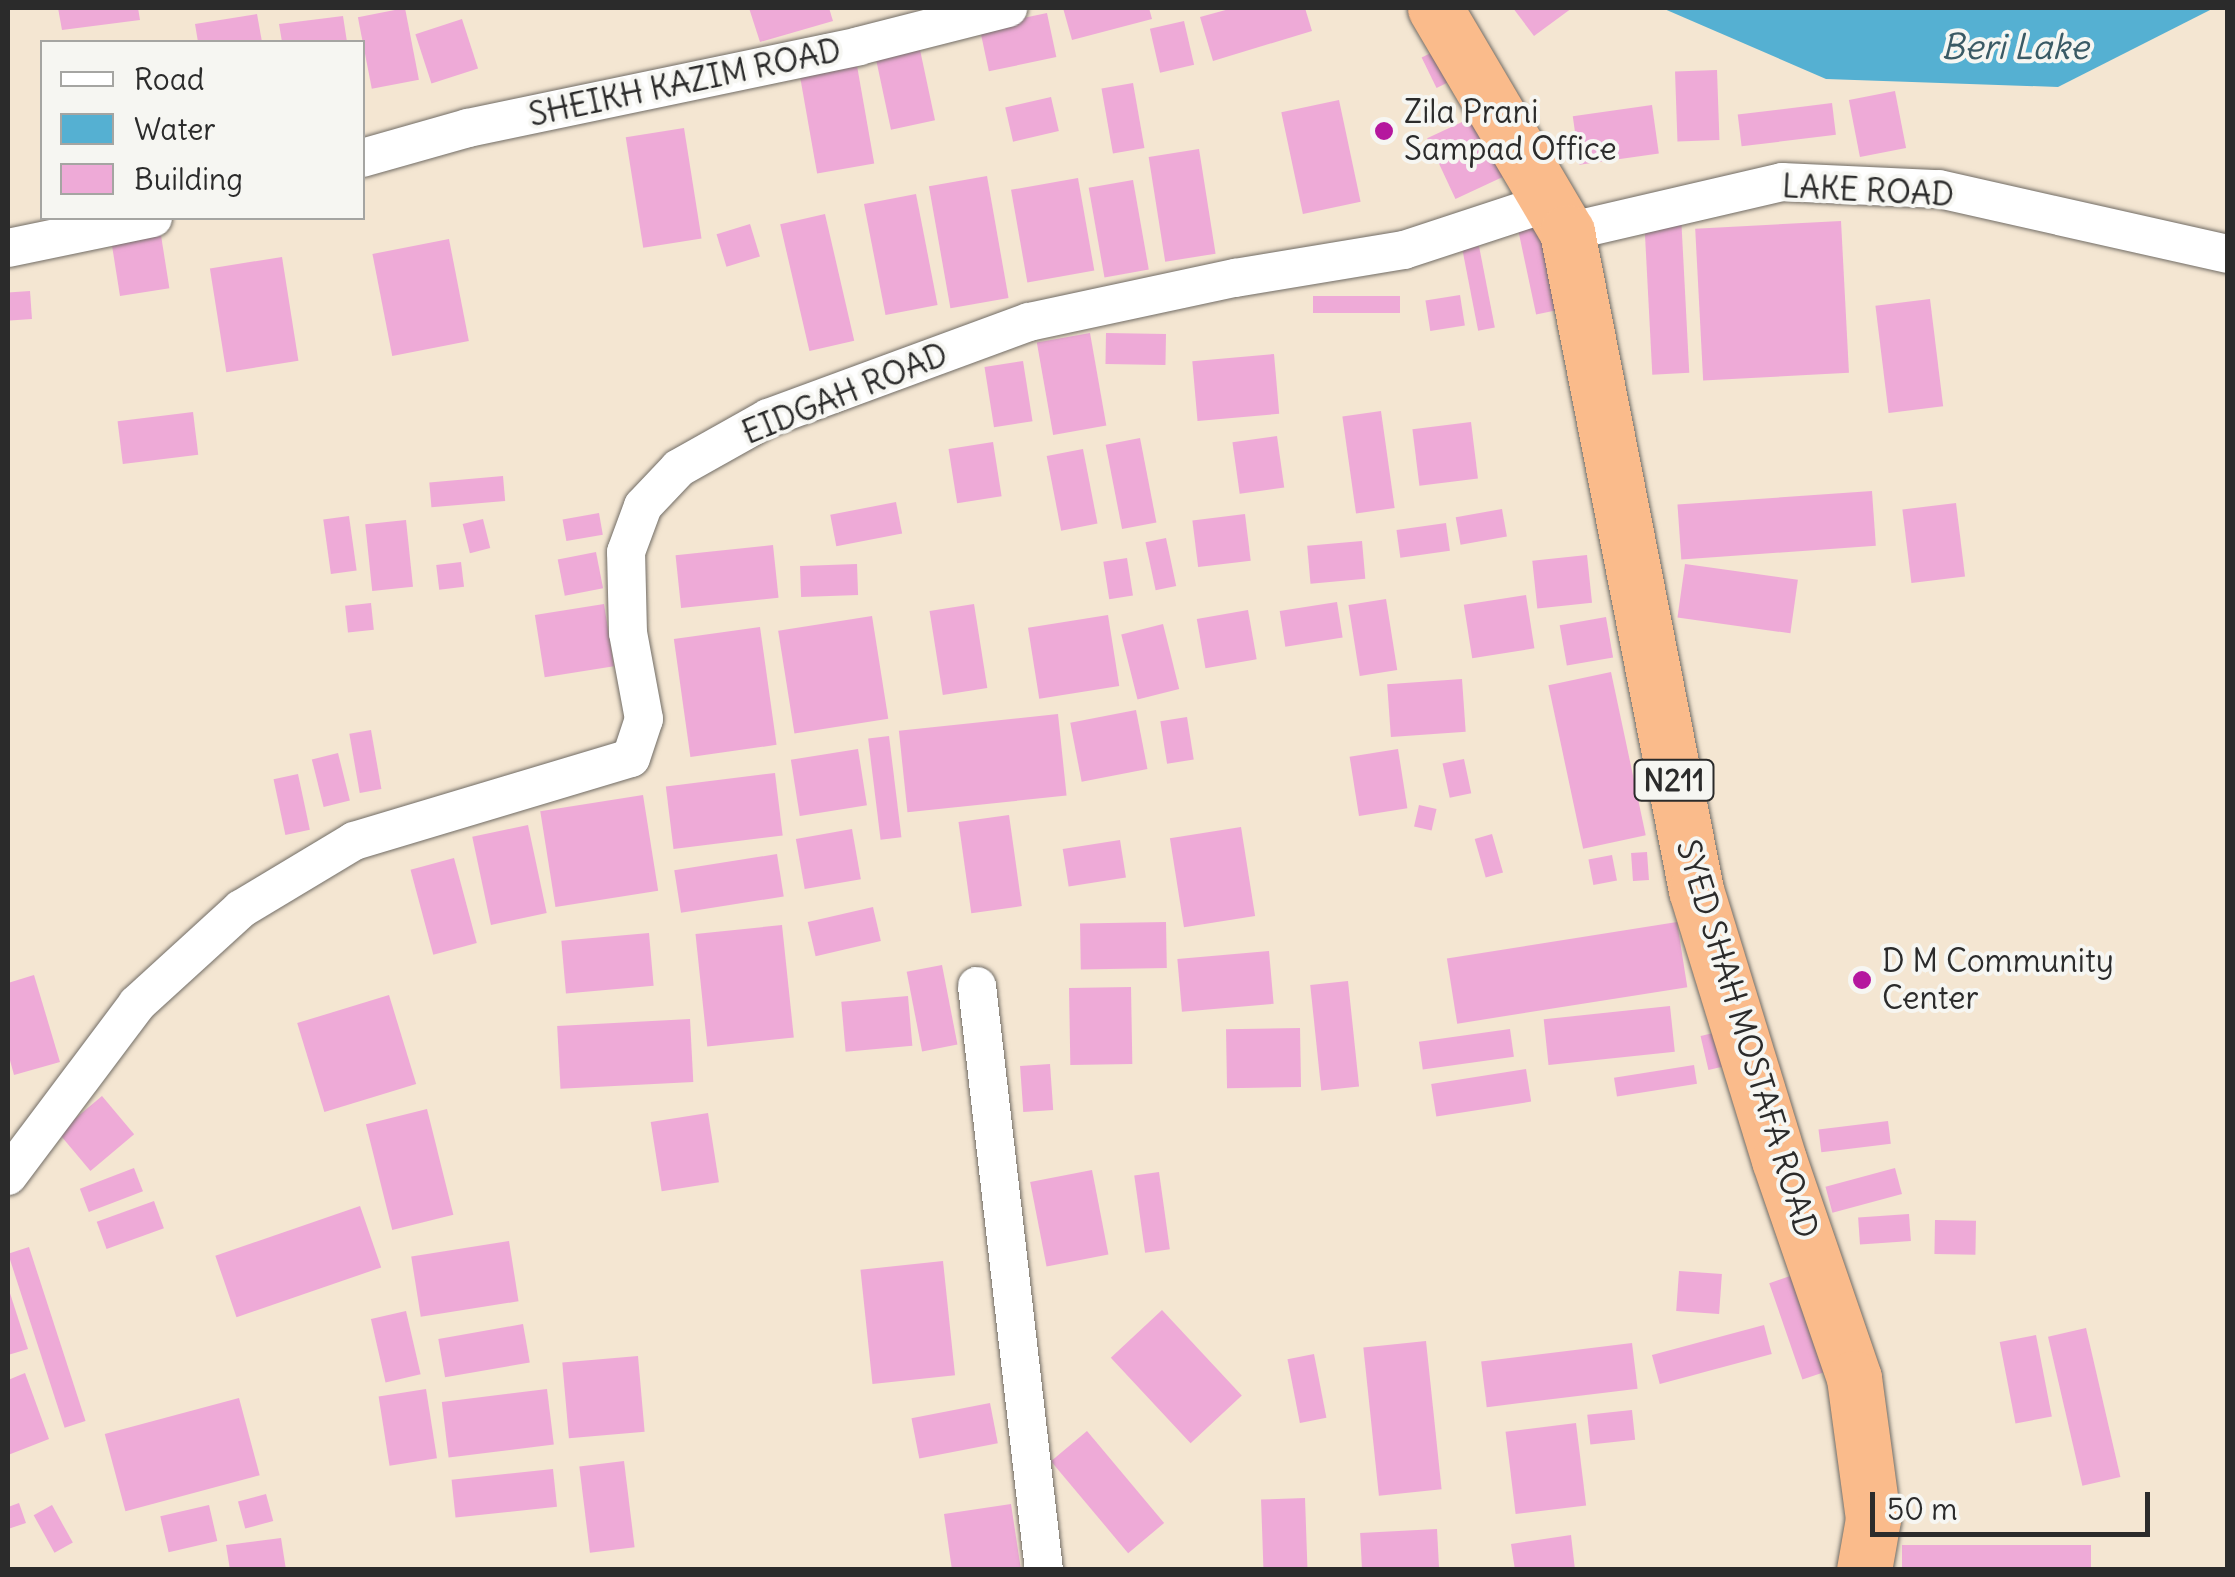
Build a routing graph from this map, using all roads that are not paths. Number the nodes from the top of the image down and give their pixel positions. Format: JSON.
{"nodes":[{"id":1,"x":1008,"y":8,"type":"edge"},
{"id":2,"x":1435,"y":8,"type":"edge"},
{"id":3,"x":365,"y":157,"type":"edge"},
{"id":4,"x":1557,"y":218,"type":"junction"},
{"id":5,"x":143,"y":220,"type":"edge"},
{"id":6,"x":8,"y":248,"type":"edge"},
{"id":7,"x":2228,"y":254,"type":"edge"},
{"id":8,"x":977,"y":986,"type":"dead end"},
{"id":9,"x":8,"y":1176,"type":"edge"},
{"id":10,"x":1044,"y":1570,"type":"edge"},
{"id":11,"x":1864,"y":1570,"type":"edge"}],
"edges":[{"from":1,"to":3,"type":"street","name":"SHEIKH KAZIM ROAD"},
{"from":2,"to":4,"type":"highway","name":"SYED SHAH MOSTAFA ROAD","number":"N211"},
{"from":4,"to":7,"type":"street","name":"LAKE ROAD"},
{"from":4,"to":9,"type":"street","name":"EIDGAH ROAD"},
{"from":4,"to":11,"type":"highway","name":"SYED SHAH MOSTAFA ROAD","number":"N211"},
{"from":5,"to":6,"type":"street"},
{"from":8,"to":10,"type":"street"}]}
